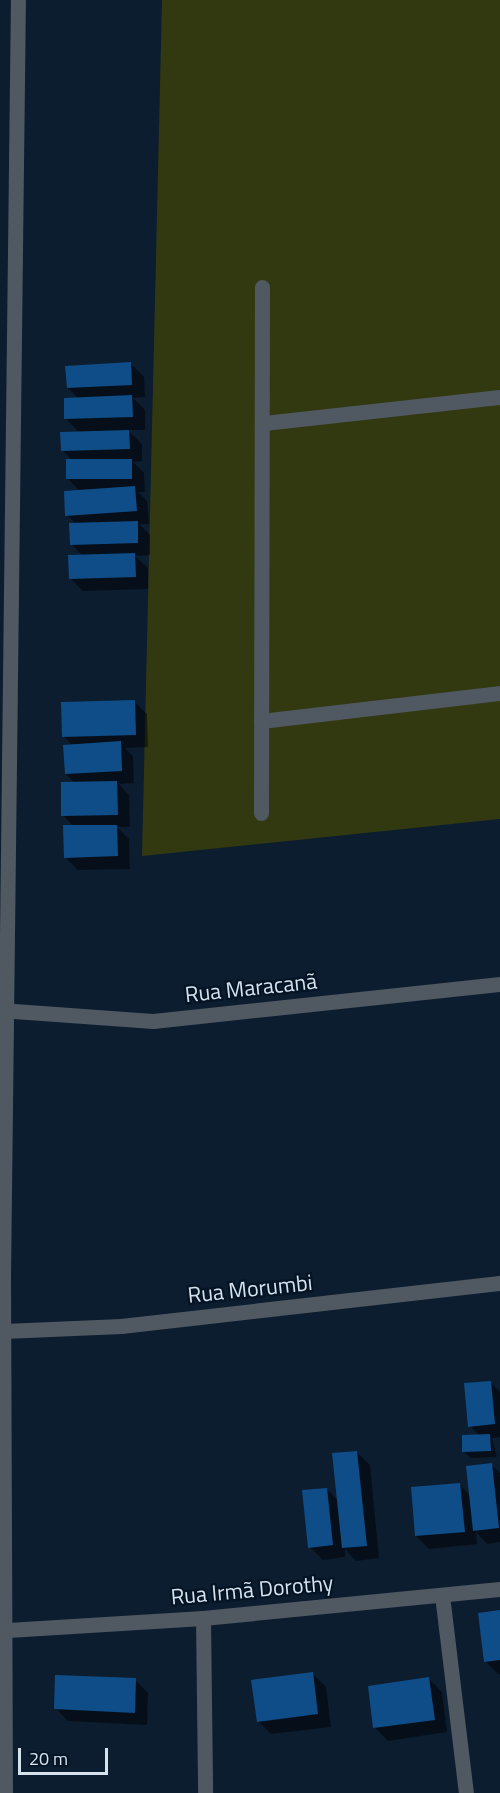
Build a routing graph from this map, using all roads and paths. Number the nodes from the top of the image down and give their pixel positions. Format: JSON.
{"nodes":[{"id":1,"x":18,"y":0,"type":"edge"},
{"id":2,"x":7,"y":203,"type":"edge"},
{"id":3,"x":262,"y":287,"type":"dead end"},
{"id":4,"x":500,"y":397,"type":"edge"},
{"id":5,"x":264,"y":423,"type":"junction"},
{"id":6,"x":8,"y":472,"type":"edge"},
{"id":7,"x":500,"y":693,"type":"edge"},
{"id":8,"x":261,"y":721,"type":"junction"},
{"id":9,"x":6,"y":735,"type":"edge"},
{"id":10,"x":261,"y":813,"type":"dead end"},
{"id":11,"x":500,"y":984,"type":"edge"},
{"id":12,"x":3,"y":1010,"type":"edge"},
{"id":13,"x":2,"y":1277,"type":"edge"},
{"id":14,"x":500,"y":1283,"type":"edge"},
{"id":15,"x":4,"y":1330,"type":"junction"},
{"id":16,"x":3,"y":1542,"type":"edge"},
{"id":17,"x":500,"y":1589,"type":"edge"},
{"id":18,"x":442,"y":1595,"type":"junction"},
{"id":19,"x":203,"y":1618,"type":"junction"},
{"id":20,"x":8,"y":1630,"type":"junction"},
{"id":21,"x":5,"y":1793,"type":"edge"},
{"id":22,"x":205,"y":1793,"type":"edge"},
{"id":23,"x":466,"y":1793,"type":"edge"}],
"edges":[{"from":1,"to":2,"type":"street"},
{"from":2,"to":6,"type":"street"},
{"from":3,"to":5,"type":"street"},
{"from":4,"to":5,"type":"street"},
{"from":5,"to":8,"type":"street"},
{"from":6,"to":9,"type":"street"},
{"from":7,"to":8,"type":"street"},
{"from":8,"to":10,"type":"street"},
{"from":9,"to":12,"type":"street"},
{"from":11,"to":12,"type":"street","name":"Rua Maracanã"},
{"from":12,"to":13,"type":"street"},
{"from":13,"to":15,"type":"street"},
{"from":14,"to":15,"type":"street","name":"Rua Morumbi"},
{"from":15,"to":16,"type":"street"},
{"from":16,"to":20,"type":"street"},
{"from":17,"to":18,"type":"street","name":"Rua Irmã Dorothy"},
{"from":18,"to":19,"type":"street","name":"Rua Irmã Dorothy"},
{"from":18,"to":23,"type":"street"},
{"from":19,"to":20,"type":"street","name":"Rua Irmã Dorothy"},
{"from":19,"to":22,"type":"street"},
{"from":20,"to":21,"type":"street"}]}
